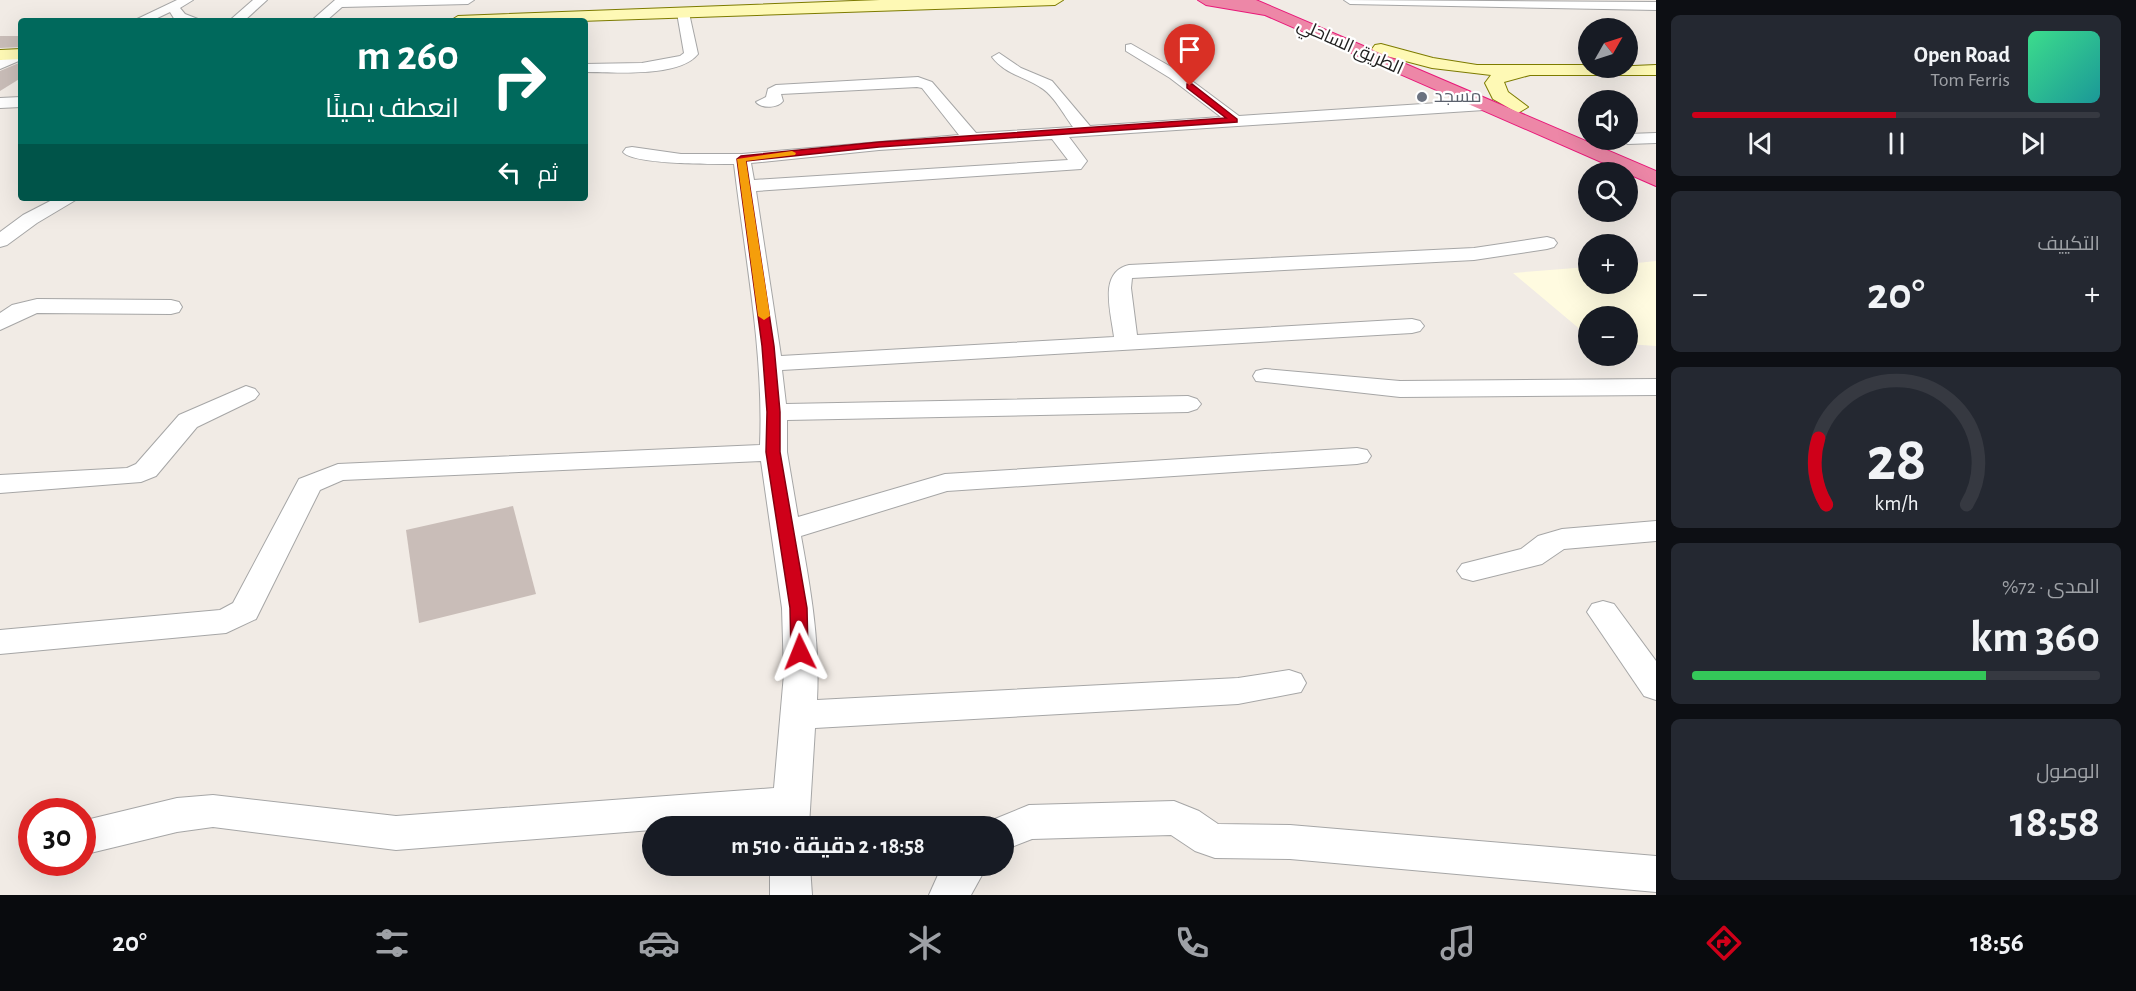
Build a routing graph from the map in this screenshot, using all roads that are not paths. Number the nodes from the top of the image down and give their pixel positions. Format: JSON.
{"nodes":[{"id":1,"x":187,"y":0,"type":"edge"},
{"id":2,"x":261,"y":0,"type":"edge"},
{"id":3,"x":468,"y":0,"type":"edge"},
{"id":4,"x":998,"y":0,"type":"edge"},
{"id":5,"x":1054,"y":0,"type":"edge"},
{"id":6,"x":1206,"y":0,"type":"edge"},
{"id":7,"x":1243,"y":0,"type":"edge"},
{"id":8,"x":1350,"y":0,"type":"edge"},
{"id":9,"x":340,"y":1,"type":"edge"},
{"id":10,"x":956,"y":2,"type":"junction"},
{"id":11,"x":816,"y":4,"type":"edge"},
{"id":12,"x":1656,"y":6,"type":"edge"},
{"id":13,"x":1274,"y":8,"type":"edge"},
{"id":14,"x":177,"y":12,"type":"junction"},
{"id":15,"x":683,"y":13,"type":"junction"},
{"id":16,"x":152,"y":18,"type":"edge"},
{"id":17,"x":168,"y":18,"type":"edge"},
{"id":18,"x":190,"y":18,"type":"edge"},
{"id":19,"x":239,"y":18,"type":"edge"},
{"id":20,"x":321,"y":18,"type":"edge"},
{"id":21,"x":542,"y":18,"type":"edge"},
{"id":22,"x":1131,"y":48,"type":"dead end"},
{"id":23,"x":1381,"y":49,"type":"junction"},
{"id":24,"x":18,"y":54,"type":"edge"},
{"id":25,"x":0,"y":55,"type":"edge"},
{"id":26,"x":18,"y":56,"type":"edge"},
{"id":27,"x":999,"y":57,"type":"dead end"},
{"id":28,"x":0,"y":65,"type":"edge"},
{"id":29,"x":588,"y":68,"type":"edge"},
{"id":30,"x":1656,"y":70,"type":"edge"},
{"id":31,"x":1551,"y":71,"type":"junction"},
{"id":32,"x":18,"y":102,"type":"edge"},
{"id":33,"x":764,"y":102,"type":"dead end"},
{"id":34,"x":0,"y":103,"type":"edge"},
{"id":35,"x":1484,"y":105,"type":"junction"},
{"id":36,"x":1518,"y":107,"type":"junction"},
{"id":37,"x":1234,"y":120,"type":"junction"},
{"id":38,"x":1084,"y":130,"type":"junction"},
{"id":39,"x":1056,"y":132,"type":"junction"},
{"id":40,"x":1578,"y":133,"type":"edge"},
{"id":41,"x":971,"y":138,"type":"junction"},
{"id":42,"x":1638,"y":138,"type":"edge"},
{"id":43,"x":1656,"y":138,"type":"edge"},
{"id":44,"x":1620,"y":150,"type":"edge"},
{"id":45,"x":632,"y":152,"type":"dead end"},
{"id":46,"x":741,"y":159,"type":"junction"},
{"id":47,"x":1656,"y":164,"type":"edge"},
{"id":48,"x":1656,"y":179,"type":"edge"},
{"id":49,"x":746,"y":186,"type":"junction"},
{"id":50,"x":64,"y":201,"type":"edge"},
{"id":51,"x":0,"y":241,"type":"edge"},
{"id":52,"x":1547,"y":243,"type":"dead end"},
{"id":53,"x":171,"y":307,"type":"dead end"},
{"id":54,"x":0,"y":323,"type":"edge"},
{"id":55,"x":1412,"y":326,"type":"dead end"},
{"id":56,"x":1126,"y":342,"type":"junction"},
{"id":57,"x":768,"y":364,"type":"junction"},
{"id":58,"x":1265,"y":376,"type":"dead end"},
{"id":59,"x":1656,"y":387,"type":"edge"},
{"id":60,"x":246,"y":394,"type":"dead end"},
{"id":61,"x":1188,"y":404,"type":"dead end"},
{"id":62,"x":774,"y":412,"type":"junction"},
{"id":63,"x":773,"y":452,"type":"junction"},
{"id":64,"x":1357,"y":456,"type":"dead end"},
{"id":65,"x":0,"y":484,"type":"edge"},
{"id":66,"x":784,"y":531,"type":"junction"},
{"id":67,"x":1656,"y":531,"type":"edge"},
{"id":68,"x":1473,"y":571,"type":"dead end"},
{"id":69,"x":1603,"y":612,"type":"dead end"},
{"id":70,"x":0,"y":642,"type":"edge"},
{"id":71,"x":1289,"y":683,"type":"dead end"},
{"id":72,"x":1656,"y":687,"type":"edge"},
{"id":73,"x":798,"y":715,"type":"junction"},
{"id":74,"x":790,"y":815,"type":"edge"},
{"id":75,"x":1014,"y":829,"type":"edge"},
{"id":76,"x":96,"y":835,"type":"edge"},
{"id":77,"x":1656,"y":874,"type":"edge"},
{"id":78,"x":790,"y":876,"type":"edge"},
{"id":79,"x":958,"y":876,"type":"edge"},
{"id":80,"x":791,"y":895,"type":"edge"},
{"id":81,"x":950,"y":895,"type":"edge"}],
"edges":[{"from":1,"to":14,"type":"street"},
{"from":2,"to":19,"type":"street"},
{"from":3,"to":9,"type":"street"},
{"from":4,"to":10,"type":"street"},
{"from":5,"to":10,"type":"street"},
{"from":6,"to":13,"type":"highway"},
{"from":7,"to":13,"type":"highway","name":"الطريق الساحلي"},
{"from":8,"to":12,"type":"street"},
{"from":9,"to":20,"type":"street"},
{"from":10,"to":11,"type":"street"},
{"from":11,"to":15,"type":"street"},
{"from":13,"to":23,"type":"highway","name":"الطريق الساحلي"},
{"from":13,"to":35,"type":"highway","name":"الطريق الساحلي"},
{"from":14,"to":16,"type":"street"},
{"from":14,"to":17,"type":"street"},
{"from":14,"to":18,"type":"street"},
{"from":15,"to":21,"type":"street"},
{"from":15,"to":29,"type":"street"},
{"from":22,"to":37,"type":"street"},
{"from":23,"to":31,"type":"street"},
{"from":23,"to":36,"type":"highway","name":"الطريق الساحلي"},
{"from":24,"to":25,"type":"street"},
{"from":26,"to":28,"type":"street"},
{"from":27,"to":38,"type":"street"},
{"from":30,"to":31,"type":"street"},
{"from":31,"to":36,"type":"street"},
{"from":32,"to":34,"type":"street"},
{"from":33,"to":41,"type":"street"},
{"from":35,"to":37,"type":"street"},
{"from":35,"to":48,"type":"highway","name":"الطريق الساحلي"},
{"from":36,"to":40,"type":"highway","name":"الطريق الساحلي"},
{"from":37,"to":38,"type":"street"},
{"from":38,"to":39,"type":"street"},
{"from":39,"to":41,"type":"street"},
{"from":39,"to":49,"type":"street"},
{"from":41,"to":46,"type":"street"},
{"from":42,"to":43,"type":"street"},
{"from":44,"to":47,"type":"highway"},
{"from":45,"to":46,"type":"street"},
{"from":46,"to":49,"type":"street"},
{"from":49,"to":57,"type":"street"},
{"from":50,"to":51,"type":"street"},
{"from":52,"to":56,"type":"street"},
{"from":53,"to":54,"type":"street"},
{"from":55,"to":56,"type":"street"},
{"from":56,"to":57,"type":"street"},
{"from":57,"to":62,"type":"street"},
{"from":58,"to":59,"type":"street"},
{"from":60,"to":65,"type":"street"},
{"from":61,"to":62,"type":"street"},
{"from":62,"to":63,"type":"street"},
{"from":63,"to":66,"type":"street"},
{"from":63,"to":70,"type":"street"},
{"from":64,"to":66,"type":"street"},
{"from":66,"to":73,"type":"street"},
{"from":67,"to":68,"type":"street"},
{"from":69,"to":72,"type":"street"},
{"from":71,"to":73,"type":"street"},
{"from":73,"to":74,"type":"street"},
{"from":74,"to":76,"type":"street"},
{"from":75,"to":77,"type":"street"},
{"from":78,"to":80,"type":"street"},
{"from":79,"to":81,"type":"street"}]}
